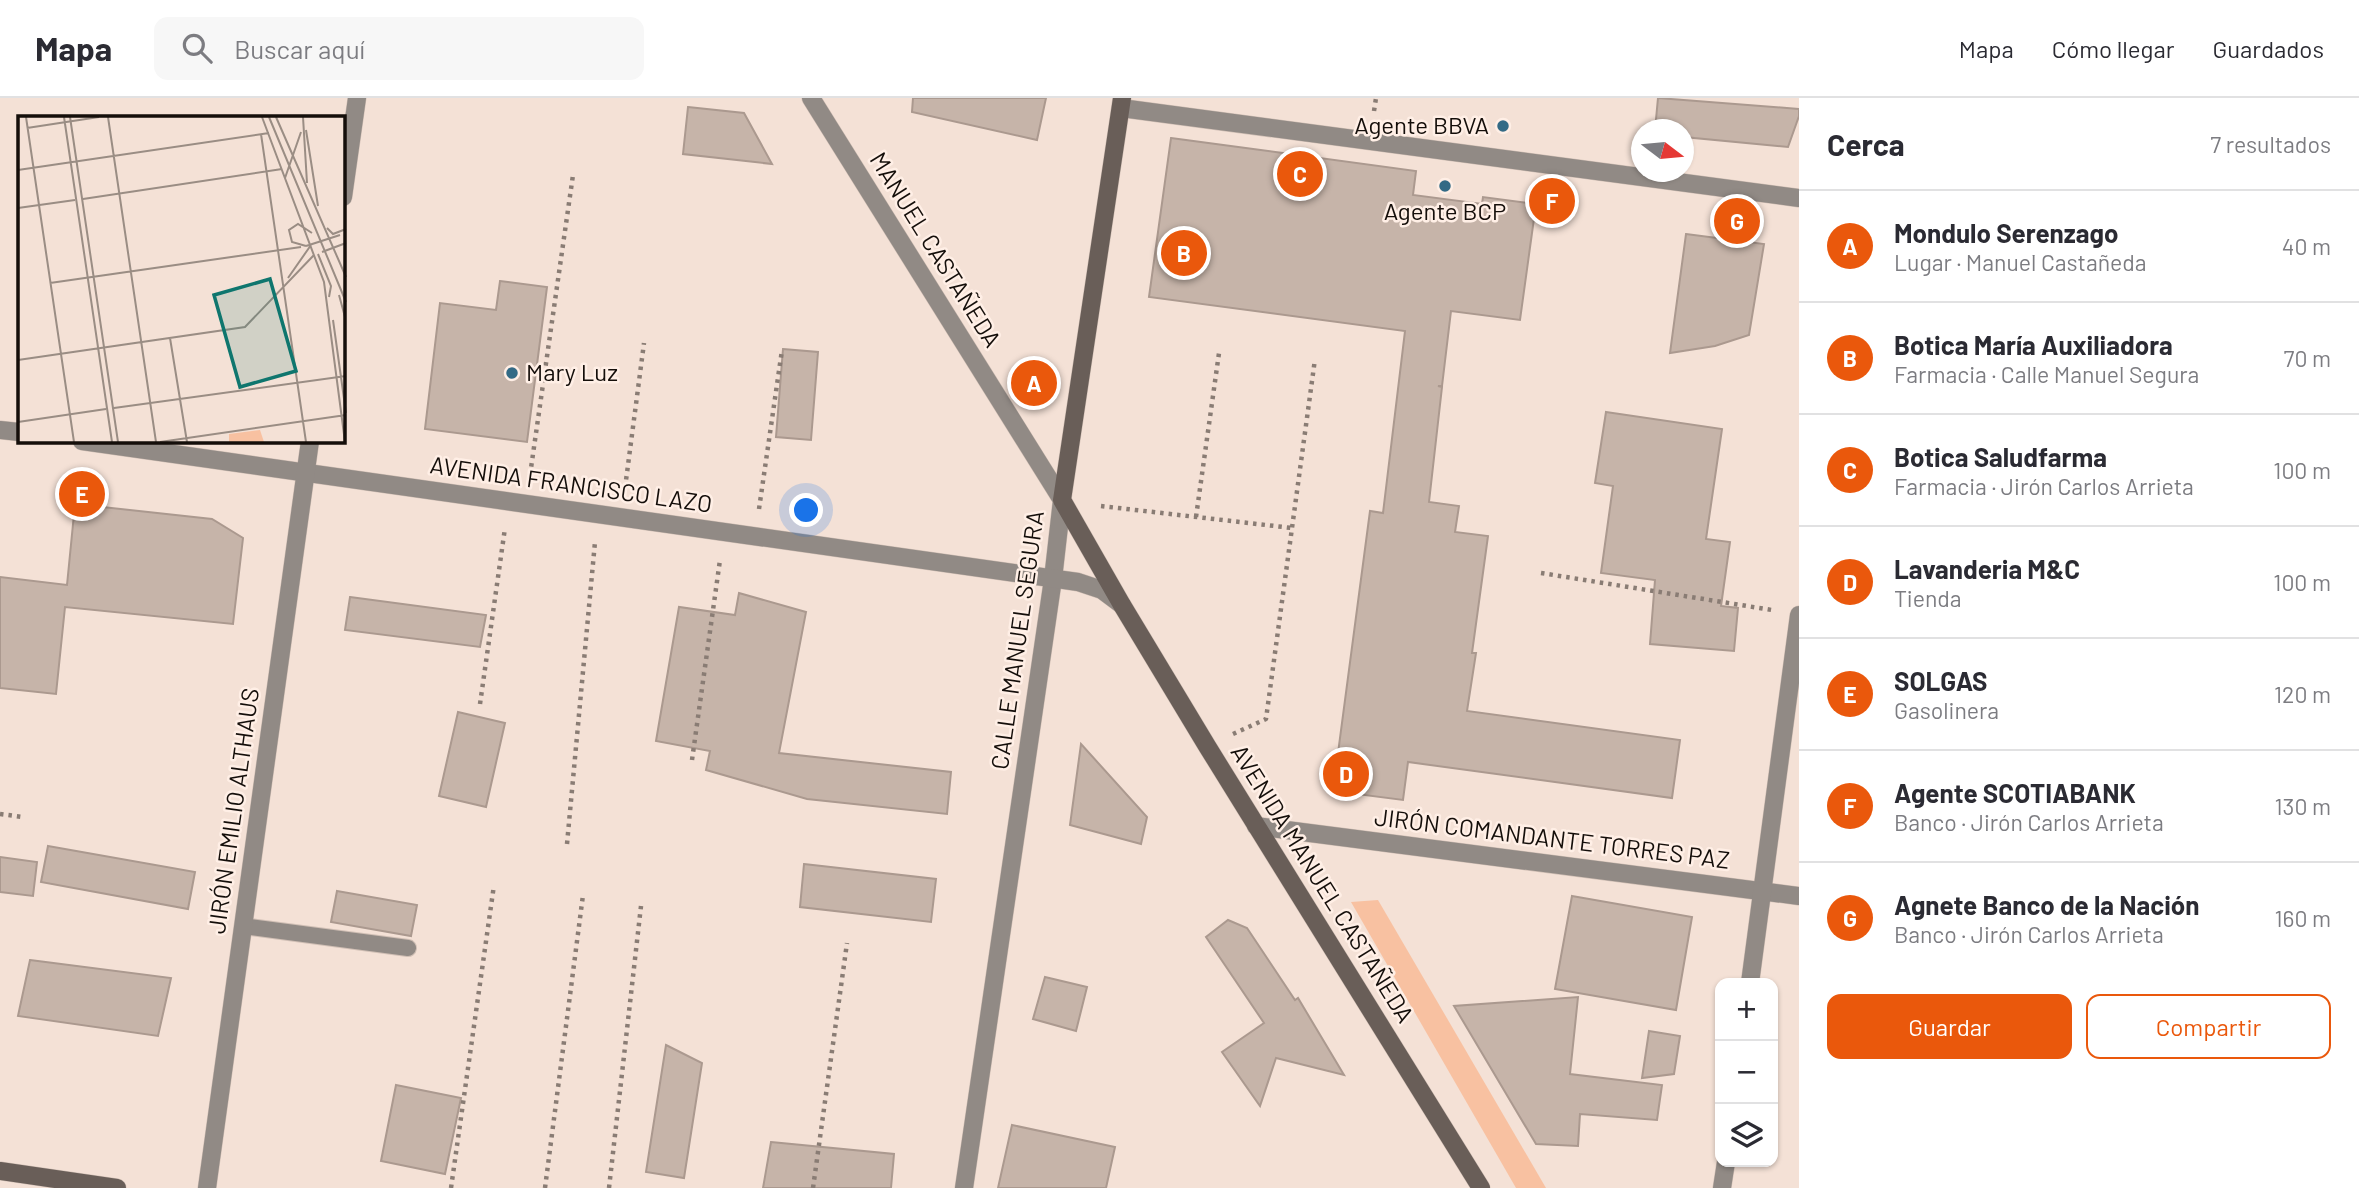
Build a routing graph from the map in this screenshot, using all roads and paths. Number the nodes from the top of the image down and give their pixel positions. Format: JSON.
{"nodes":[{"id":1,"x":357,"y":98,"type":"edge"},
{"id":2,"x":811,"y":98,"type":"edge"},
{"id":3,"x":1122,"y":103,"type":"edge"},
{"id":4,"x":573,"y":174,"type":"dead end"},
{"id":5,"x":345,"y":183,"type":"edge"},
{"id":6,"x":1799,"y":198,"type":"edge"},
{"id":7,"x":644,"y":343,"type":"dead end"},
{"id":8,"x":782,"y":350,"type":"dead end"},
{"id":9,"x":1219,"y":353,"type":"dead end"},
{"id":10,"x":1315,"y":359,"type":"dead end"},
{"id":11,"x":0,"y":429,"type":"edge"},
{"id":12,"x":18,"y":432,"type":"edge"},
{"id":13,"x":96,"y":443,"type":"edge"},
{"id":14,"x":310,"y":443,"type":"edge"},
{"id":15,"x":305,"y":472,"type":"junction"},
{"id":16,"x":1062,"y":500,"type":"junction"},
{"id":17,"x":517,"y":502,"type":"junction"},
{"id":18,"x":597,"y":514,"type":"junction"},
{"id":19,"x":622,"y":517,"type":"junction"},
{"id":20,"x":1196,"y":517,"type":"junction"},
{"id":21,"x":1292,"y":528,"type":"junction"},
{"id":22,"x":724,"y":531,"type":"junction"},
{"id":23,"x":756,"y":536,"type":"junction"},
{"id":24,"x":1541,"y":573,"type":"dead end"},
{"id":25,"x":1053,"y":579,"type":"junction"},
{"id":26,"x":1122,"y":605,"type":"junction"},
{"id":27,"x":1792,"y":613,"type":"edge"},
{"id":28,"x":481,"y":704,"type":"dead end"},
{"id":29,"x":1207,"y":746,"type":"junction"},
{"id":30,"x":692,"y":760,"type":"dead end"},
{"id":31,"x":0,"y":814,"type":"edge"},
{"id":32,"x":23,"y":817,"type":"dead end"},
{"id":33,"x":1256,"y":825,"type":"junction"},
{"id":34,"x":566,"y":844,"type":"dead end"},
{"id":35,"x":494,"y":885,"type":"dead end"},
{"id":36,"x":1762,"y":891,"type":"junction"},
{"id":37,"x":583,"y":895,"type":"dead end"},
{"id":38,"x":1799,"y":896,"type":"edge"},
{"id":39,"x":641,"y":906,"type":"dead end"},
{"id":40,"x":243,"y":926,"type":"junction"},
{"id":41,"x":847,"y":943,"type":"dead end"},
{"id":42,"x":408,"y":948,"type":"dead end"},
{"id":43,"x":1751,"y":978,"type":"edge"},
{"id":44,"x":1725,"y":1167,"type":"edge"},
{"id":45,"x":0,"y":1171,"type":"edge"},
{"id":46,"x":117,"y":1188,"type":"edge"},
{"id":47,"x":207,"y":1188,"type":"edge"},
{"id":48,"x":451,"y":1188,"type":"edge"},
{"id":49,"x":545,"y":1188,"type":"edge"},
{"id":50,"x":608,"y":1188,"type":"edge"},
{"id":51,"x":813,"y":1188,"type":"edge"},
{"id":52,"x":964,"y":1188,"type":"edge"},
{"id":53,"x":1482,"y":1188,"type":"edge"},
{"id":54,"x":1722,"y":1188,"type":"edge"}],
"edges":[{"from":1,"to":5,"type":"street"},
{"from":2,"to":16,"type":"street","name":"MANUEL CASTAÑEDA"},
{"from":3,"to":6,"type":"street"},
{"from":3,"to":16,"type":"street","name":"CALLE MANUEL SEGURA"},
{"from":4,"to":17,"type":"path"},
{"from":7,"to":19,"type":"path"},
{"from":8,"to":23,"type":"path"},
{"from":9,"to":20,"type":"path"},
{"from":10,"to":21,"type":"path"},
{"from":11,"to":12,"type":"street"},
{"from":13,"to":15,"type":"street","name":"AVENIDA FRANCISCO LAZO"},
{"from":14,"to":15,"type":"street","name":"JIRÓN EMILIO ALTHAUS"},
{"from":15,"to":17,"type":"street","name":"AVENIDA FRANCISCO LAZO"},
{"from":15,"to":40,"type":"street","name":"JIRÓN EMILIO ALTHAUS"},
{"from":16,"to":20,"type":"path"},
{"from":16,"to":25,"type":"street","name":"CALLE MANUEL SEGURA"},
{"from":16,"to":26,"type":"street","name":"AVENIDA MANUEL CASTAÑEDA"},
{"from":17,"to":18,"type":"street","name":"AVENIDA FRANCISCO LAZO"},
{"from":17,"to":28,"type":"path"},
{"from":18,"to":19,"type":"street","name":"AVENIDA FRANCISCO LAZO"},
{"from":18,"to":34,"type":"path"},
{"from":19,"to":22,"type":"street","name":"AVENIDA FRANCISCO LAZO"},
{"from":20,"to":21,"type":"path"},
{"from":21,"to":29,"type":"path"},
{"from":22,"to":23,"type":"street","name":"AVENIDA FRANCISCO LAZO"},
{"from":22,"to":30,"type":"path"},
{"from":23,"to":25,"type":"street","name":"AVENIDA FRANCISCO LAZO"},
{"from":24,"to":27,"type":"path"},
{"from":25,"to":26,"type":"street","name":"AVENIDA MANUEL CASTAÑEDA"},
{"from":25,"to":52,"type":"street","name":"CALLE MANUEL SEGURA"},
{"from":26,"to":29,"type":"street","name":"AVENIDA MANUEL CASTAÑEDA"},
{"from":27,"to":36,"type":"street"},
{"from":29,"to":33,"type":"street","name":"AVENIDA MANUEL CASTAÑEDA"},
{"from":31,"to":32,"type":"path"},
{"from":33,"to":36,"type":"street","name":"JIRÓN COMANDANTE TORRES PAZ"},
{"from":33,"to":53,"type":"street","name":"AVENIDA MANUEL CASTAÑEDA"},
{"from":35,"to":48,"type":"path"},
{"from":36,"to":38,"type":"street","name":"JIRÓN COMANDANTE TORRES PAZ"},
{"from":36,"to":43,"type":"street"},
{"from":37,"to":49,"type":"path"},
{"from":39,"to":50,"type":"path"},
{"from":40,"to":42,"type":"lane"},
{"from":40,"to":47,"type":"street","name":"JIRÓN EMILIO ALTHAUS"},
{"from":41,"to":51,"type":"path"},
{"from":44,"to":54,"type":"street"},
{"from":45,"to":46,"type":"street"}]}
